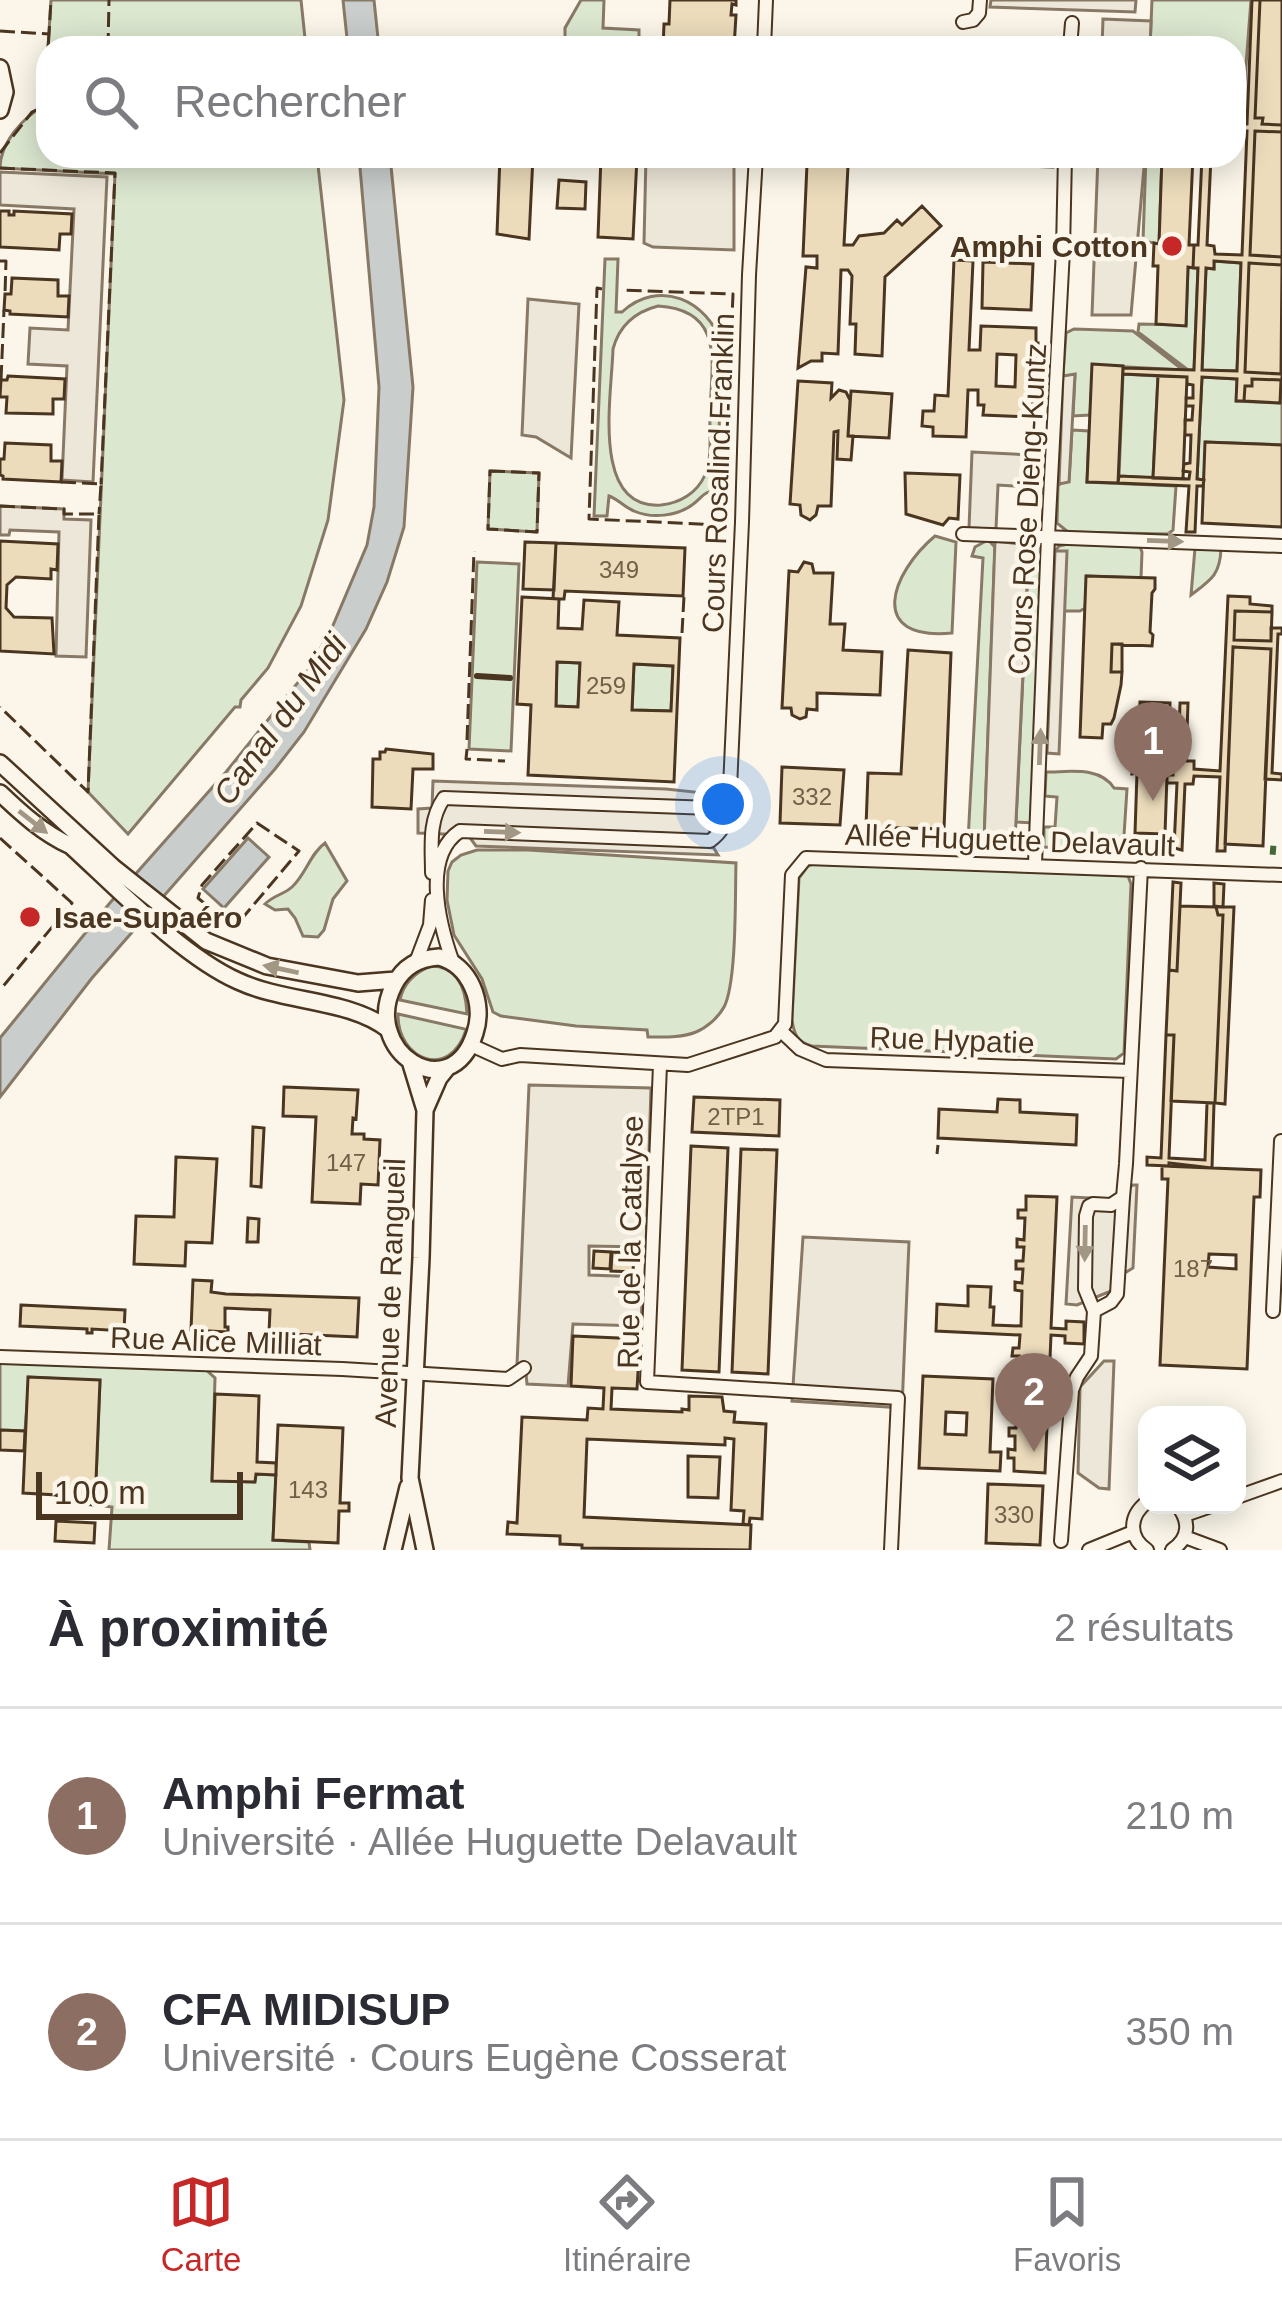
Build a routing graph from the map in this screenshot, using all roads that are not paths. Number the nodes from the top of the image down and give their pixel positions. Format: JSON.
{"nodes":[{"id":1,"x":980,"y":0,"type":"edge"},
{"id":2,"x":963,"y":22,"type":"dead end"},
{"id":3,"x":1072,"y":23,"type":"dead end"},
{"id":4,"x":1071,"y":36,"type":"edge"},
{"id":5,"x":0,"y":68,"type":"edge"},
{"id":6,"x":0,"y":110,"type":"edge"},
{"id":7,"x":755,"y":168,"type":"edge"},
{"id":8,"x":1065,"y":168,"type":"edge"},
{"id":9,"x":963,"y":534,"type":"dead end"},
{"id":10,"x":1048,"y":537,"type":"junction"},
{"id":11,"x":1282,"y":546,"type":"edge"},
{"id":12,"x":0,"y":763,"type":"edge"},
{"id":13,"x":729,"y":793,"type":"junction"},
{"id":14,"x":0,"y":794,"type":"edge"},
{"id":15,"x":1035,"y":864,"type":"junction"},
{"id":16,"x":1141,"y":868,"type":"junction"},
{"id":17,"x":109,"y":873,"type":"junction"},
{"id":18,"x":1282,"y":875,"type":"edge"},
{"id":19,"x":171,"y":926,"type":"junction"},
{"id":20,"x":452,"y":960,"type":"junction"},
{"id":21,"x":416,"y":962,"type":"junction"},
{"id":22,"x":396,"y":980,"type":"junction"},
{"id":23,"x":388,"y":1030,"type":"junction"},
{"id":24,"x":781,"y":1031,"type":"junction"},
{"id":25,"x":471,"y":1045,"type":"junction"},
{"id":26,"x":411,"y":1064,"type":"junction"},
{"id":27,"x":660,"y":1065,"type":"junction"},
{"id":28,"x":447,"y":1068,"type":"junction"},
{"id":29,"x":1130,"y":1071,"type":"junction"},
{"id":30,"x":424,"y":1110,"type":"junction"},
{"id":31,"x":1282,"y":1125,"type":"edge"},
{"id":32,"x":1281,"y":1141,"type":"edge"},
{"id":33,"x":1123,"y":1197,"type":"junction"},
{"id":34,"x":1094,"y":1311,"type":"junction"},
{"id":35,"x":1274,"y":1311,"type":"dead end"},
{"id":36,"x":0,"y":1357,"type":"edge"},
{"id":37,"x":524,"y":1368,"type":"dead end"},
{"id":38,"x":423,"y":1374,"type":"junction"},
{"id":39,"x":410,"y":1478,"type":"junction"},
{"id":40,"x":1282,"y":1481,"type":"edge"},
{"id":41,"x":1246,"y":1494,"type":"edge"},
{"id":42,"x":1138,"y":1510,"type":"edge"},
{"id":43,"x":1182,"y":1514,"type":"edge"},
{"id":44,"x":1132,"y":1532,"type":"junction"},
{"id":45,"x":1185,"y":1537,"type":"junction"},
{"id":46,"x":1061,"y":1541,"type":"dead end"},
{"id":47,"x":394,"y":1550,"type":"edge"},
{"id":48,"x":422,"y":1550,"type":"edge"},
{"id":49,"x":891,"y":1550,"type":"edge"},
{"id":50,"x":1088,"y":1550,"type":"edge"},
{"id":51,"x":1147,"y":1550,"type":"edge"},
{"id":52,"x":1172,"y":1550,"type":"edge"},
{"id":53,"x":1220,"y":1550,"type":"edge"}],
"edges":[{"from":1,"to":2,"type":"street"},
{"from":3,"to":4,"type":"street"},
{"from":5,"to":6,"type":"street"},
{"from":7,"to":13,"type":"street","name":"Cours Rosalind Franklin"},
{"from":8,"to":10,"type":"street","name":"Cours Rose Dieng-Kuntz"},
{"from":9,"to":10,"type":"street"},
{"from":10,"to":11,"type":"street","one_way":true},
{"from":15,"to":10,"type":"street","name":"Cours Rose Dieng-Kuntz","one_way":true},
{"from":12,"to":17,"type":"street"},
{"from":20,"to":13,"type":"street","name":"Cours Rosalind Franklin","one_way":true},
{"from":13,"to":21,"type":"street"},
{"from":14,"to":17,"type":"street","one_way":true},
{"from":15,"to":16,"type":"street","name":"Allée Huguette Delavault"},
{"from":15,"to":24,"type":"street","name":"Allée Huguette Delavault"},
{"from":16,"to":18,"type":"street","name":"Allée Huguette Delavault"},
{"from":16,"to":29,"type":"street"},
{"from":17,"to":19,"type":"street"},
{"from":22,"to":19,"type":"street","one_way":true},
{"from":19,"to":23,"type":"street"},
{"from":20,"to":21,"type":"street"},
{"from":20,"to":25,"type":"street"},
{"from":21,"to":22,"type":"street"},
{"from":22,"to":23,"type":"street"},
{"from":23,"to":26,"type":"street"},
{"from":24,"to":27,"type":"street"},
{"from":24,"to":29,"type":"street","name":"Rue Hypatie"},
{"from":25,"to":27,"type":"street"},
{"from":25,"to":28,"type":"street"},
{"from":26,"to":28,"type":"street"},
{"from":26,"to":30,"type":"street","name":"Avenue de Rangueil"},
{"from":27,"to":49,"type":"street","name":"Rue de la Catalyse"},
{"from":28,"to":30,"type":"street","name":"Avenue de Rangueil"},
{"from":29,"to":33,"type":"street"},
{"from":30,"to":38,"type":"street","name":"Avenue de Rangueil"},
{"from":31,"to":32,"type":"street"},
{"from":32,"to":35,"type":"street"},
{"from":33,"to":34,"type":"street"},
{"from":33,"to":34,"type":"street","one_way":true},
{"from":34,"to":46,"type":"street"},
{"from":36,"to":38,"type":"street","name":"Rue Alice Milliat"},
{"from":37,"to":38,"type":"street","name":"Rue Alice Milliat"},
{"from":38,"to":39,"type":"street","name":"Avenue de Rangueil"},
{"from":39,"to":47,"type":"street","name":"Avenue de Rangueil"},
{"from":39,"to":48,"type":"street","name":"Avenue de Rangueil"},
{"from":40,"to":41,"type":"street"},
{"from":42,"to":44,"type":"street"},
{"from":43,"to":45,"type":"street"},
{"from":44,"to":50,"type":"street"},
{"from":44,"to":51,"type":"street"},
{"from":45,"to":52,"type":"street"},
{"from":45,"to":53,"type":"street"},
{"from":47,"to":48,"type":"street","name":"Avenue de Rangueil"}]}
